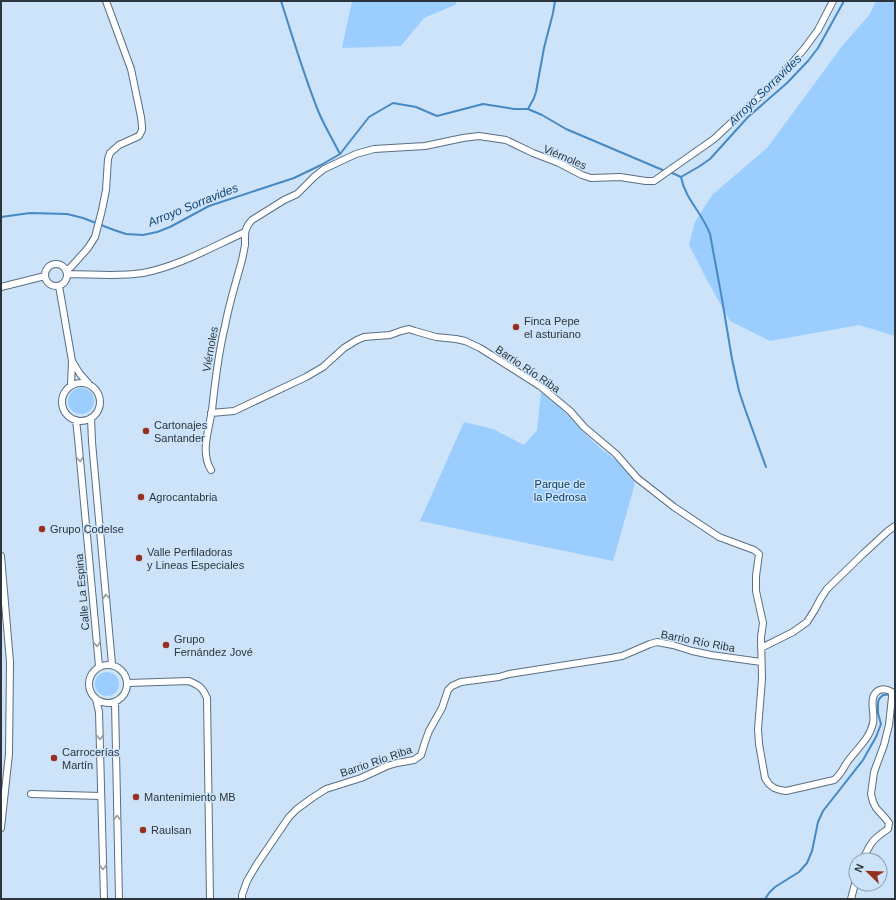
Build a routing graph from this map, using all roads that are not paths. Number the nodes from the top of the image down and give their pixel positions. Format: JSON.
{"nodes":[{"id":1,"x":106,"y":1,"type":"edge"},
{"id":2,"x":833,"y":1,"type":"edge"},
{"id":3,"x":245,"y":232,"type":"junction"},
{"id":4,"x":66,"y":273,"type":"junction"},
{"id":5,"x":45,"y":276,"type":"junction"},
{"id":6,"x":59,"y":286,"type":"junction"},
{"id":7,"x":1,"y":287,"type":"edge"},
{"id":8,"x":72,"y":360,"type":"junction"},
{"id":9,"x":88,"y":383,"type":"junction"},
{"id":10,"x":70,"y":385,"type":"junction"},
{"id":11,"x":211,"y":413,"type":"junction"},
{"id":12,"x":91,"y":418,"type":"junction"},
{"id":13,"x":76,"y":420,"type":"junction"},
{"id":14,"x":211,"y":470,"type":"dead end"},
{"id":15,"x":895,"y":526,"type":"edge"},
{"id":16,"x":1,"y":556,"type":"edge"},
{"id":17,"x":762,"y":648,"type":"junction"},
{"id":18,"x":762,"y":662,"type":"junction"},
{"id":19,"x":112,"y":664,"type":"junction"},
{"id":20,"x":99,"y":666,"type":"junction"},
{"id":21,"x":128,"y":683,"type":"junction"},
{"id":22,"x":96,"y":699,"type":"junction"},
{"id":23,"x":115,"y":702,"type":"junction"},
{"id":24,"x":31,"y":794,"type":"dead end"},
{"id":25,"x":101,"y":796,"type":"junction"},
{"id":26,"x":1,"y":828,"type":"edge"},
{"id":27,"x":866,"y":852,"type":"edge"},
{"id":28,"x":104,"y":899,"type":"edge"},
{"id":29,"x":119,"y":899,"type":"edge"},
{"id":30,"x":210,"y":899,"type":"edge"},
{"id":31,"x":242,"y":899,"type":"edge"}],
"edges":[{"from":1,"to":4,"type":"street"},
{"from":2,"to":3,"type":"street","name":"Viérnoles"},
{"from":3,"to":4,"type":"street","name":"Viérnoles"},
{"from":3,"to":11,"type":"street","name":"Viérnoles"},
{"from":4,"to":5,"type":"street"},
{"from":4,"to":6,"type":"street"},
{"from":5,"to":6,"type":"street"},
{"from":5,"to":7,"type":"street"},
{"from":6,"to":8,"type":"street"},
{"from":8,"to":9,"type":"street"},
{"from":8,"to":10,"type":"street"},
{"from":9,"to":10,"type":"street"},
{"from":9,"to":12,"type":"street"},
{"from":10,"to":13,"type":"street"},
{"from":11,"to":14,"type":"street","name":"Viérnoles"},
{"from":11,"to":17,"type":"street","name":"Barrio Río Riba"},
{"from":12,"to":13,"type":"street"},
{"from":19,"to":12,"type":"street","one_way":true},
{"from":13,"to":20,"type":"street","name":"Calle La Espina","one_way":true},
{"from":15,"to":17,"type":"street"},
{"from":16,"to":26,"type":"street"},
{"from":17,"to":18,"type":"street","name":"Barrio Río Riba"},
{"from":18,"to":27,"type":"street","name":"Barrio Río Riba"},
{"from":18,"to":31,"type":"street","name":"Barrio Río Riba"},
{"from":19,"to":20,"type":"street"},
{"from":19,"to":21,"type":"street"},
{"from":20,"to":22,"type":"street"},
{"from":21,"to":23,"type":"street"},
{"from":21,"to":30,"type":"street"},
{"from":22,"to":23,"type":"street"},
{"from":22,"to":25,"type":"street","one_way":true},
{"from":29,"to":23,"type":"street","one_way":true},
{"from":24,"to":25,"type":"street"},
{"from":25,"to":28,"type":"street","one_way":true}]}
